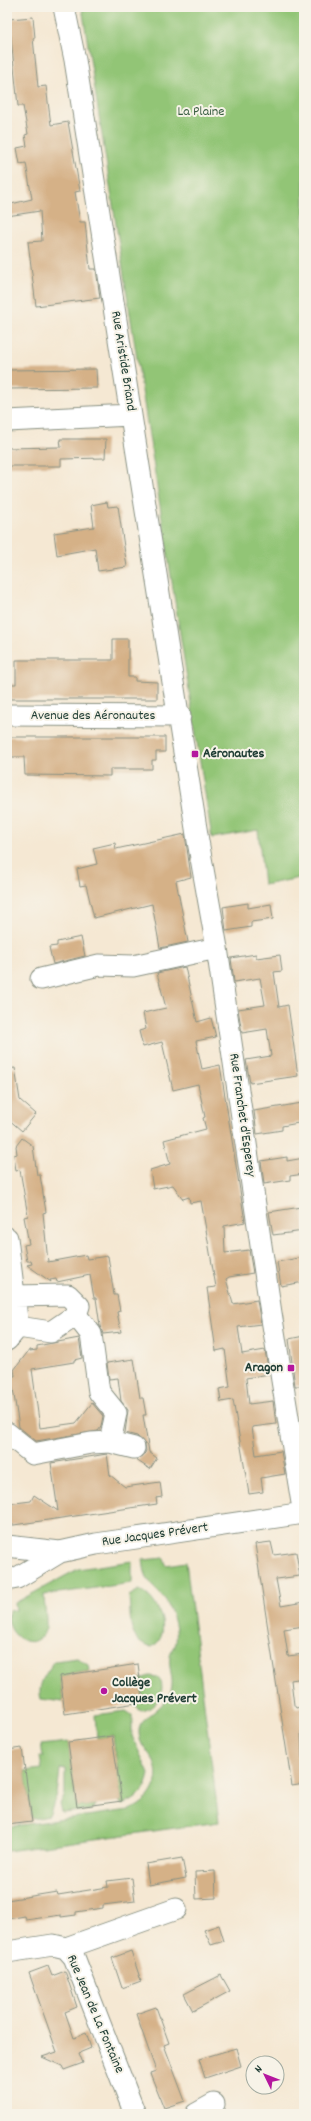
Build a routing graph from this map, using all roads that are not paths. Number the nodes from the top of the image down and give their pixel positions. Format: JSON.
{"nodes":[{"id":1,"x":64,"y":7,"type":"edge"},
{"id":2,"x":131,"y":415,"type":"junction"},
{"id":3,"x":7,"y":421,"type":"edge"},
{"id":4,"x":7,"y":715,"type":"edge"},
{"id":5,"x":180,"y":716,"type":"junction"},
{"id":6,"x":217,"y":948,"type":"junction"},
{"id":7,"x":41,"y":979,"type":"dead end"},
{"id":8,"x":7,"y":1238,"type":"edge"},
{"id":9,"x":14,"y":1296,"type":"junction"},
{"id":10,"x":76,"y":1315,"type":"junction"},
{"id":11,"x":12,"y":1334,"type":"edge"},
{"id":12,"x":7,"y":1433,"type":"edge"},
{"id":13,"x":110,"y":1442,"type":"junction"},
{"id":14,"x":134,"y":1448,"type":"dead end"},
{"id":15,"x":304,"y":1514,"type":"edge"},
{"id":16,"x":7,"y":1546,"type":"edge"},
{"id":17,"x":60,"y":1552,"type":"junction"},
{"id":18,"x":7,"y":1580,"type":"edge"},
{"id":19,"x":176,"y":1909,"type":"dead end"},
{"id":20,"x":66,"y":1948,"type":"junction"},
{"id":21,"x":7,"y":1952,"type":"edge"},
{"id":22,"x":214,"y":2104,"type":"dead end"},
{"id":23,"x":135,"y":2114,"type":"edge"},
{"id":24,"x":196,"y":2114,"type":"edge"}],
"edges":[{"from":1,"to":2,"type":"street","name":"Rue Aristide Briand"},
{"from":2,"to":3,"type":"street"},
{"from":2,"to":5,"type":"street","name":"Rue Aristide Briand"},
{"from":4,"to":5,"type":"street","name":"Avenue des Aéronautes"},
{"from":5,"to":6,"type":"street","name":"Rue Franchet d'Esperey"},
{"from":6,"to":7,"type":"street"},
{"from":6,"to":15,"type":"street","name":"Rue Franchet d'Esperey"},
{"from":8,"to":9,"type":"street"},
{"from":9,"to":10,"type":"street"},
{"from":9,"to":11,"type":"street"},
{"from":10,"to":11,"type":"street"},
{"from":10,"to":13,"type":"street"},
{"from":12,"to":13,"type":"street"},
{"from":13,"to":14,"type":"street"},
{"from":15,"to":17,"type":"street","name":"Rue Jacques Prévert"},
{"from":16,"to":17,"type":"street","name":"Rue Jacques Prévert"},
{"from":17,"to":18,"type":"street"},
{"from":19,"to":20,"type":"street"},
{"from":20,"to":21,"type":"street","name":"Rue Jean de La Fontaine"},
{"from":20,"to":23,"type":"street","name":"Rue Jean de La Fontaine"},
{"from":22,"to":24,"type":"street"}]}
